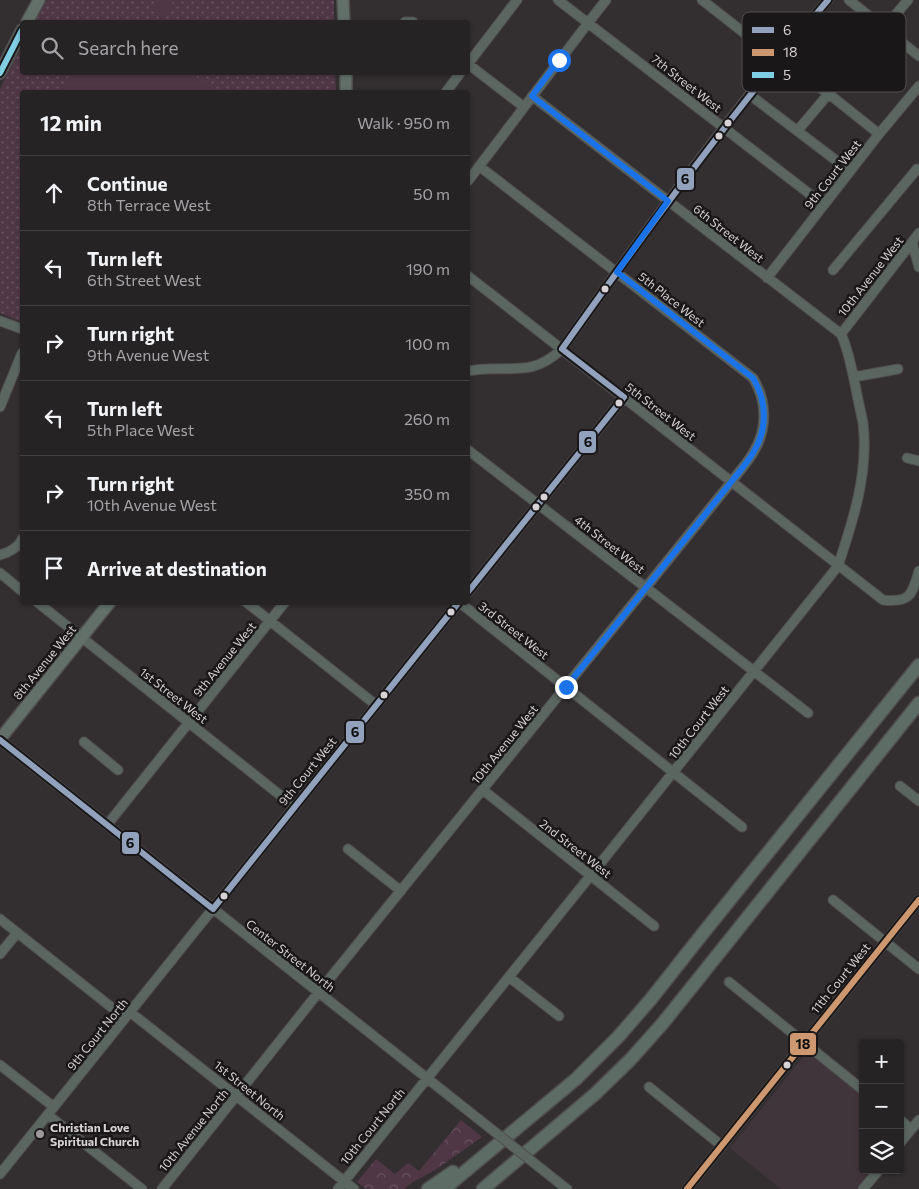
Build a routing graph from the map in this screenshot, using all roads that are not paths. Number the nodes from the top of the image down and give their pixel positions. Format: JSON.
{"nodes":[{"id":1,"x":38,"y":0,"type":"edge"},
{"id":2,"x":343,"y":0,"type":"edge"},
{"id":3,"x":517,"y":0,"type":"edge"},
{"id":4,"x":558,"y":0,"type":"edge"},
{"id":5,"x":606,"y":0,"type":"edge"},
{"id":6,"x":702,"y":0,"type":"edge"},
{"id":7,"x":828,"y":0,"type":"edge"},
{"id":8,"x":850,"y":0,"type":"edge"},
{"id":9,"x":908,"y":0,"type":"edge"},
{"id":10,"x":818,"y":12,"type":"edge"},
{"id":11,"x":865,"y":12,"type":"edge"},
{"id":12,"x":898,"y":12,"type":"edge"},
{"id":13,"x":28,"y":20,"type":"edge"},
{"id":14,"x":344,"y":20,"type":"edge"},
{"id":15,"x":588,"y":23,"type":"junction"},
{"id":16,"x":742,"y":31,"type":"edge"},
{"id":17,"x":20,"y":34,"type":"edge"},
{"id":18,"x":906,"y":46,"type":"edge"},
{"id":19,"x":919,"y":56,"type":"edge"},
{"id":20,"x":470,"y":61,"type":"edge"},
{"id":21,"x":470,"y":66,"type":"edge"},
{"id":22,"x":1,"y":70,"type":"edge"},
{"id":23,"x":346,"y":75,"type":"edge"},
{"id":24,"x":459,"y":75,"type":"edge"},
{"id":25,"x":919,"y":86,"type":"edge"},
{"id":26,"x":346,"y":90,"type":"edge"},
{"id":27,"x":448,"y":90,"type":"edge"},
{"id":28,"x":752,"y":92,"type":"edge"},
{"id":29,"x":826,"y":92,"type":"edge"},
{"id":30,"x":829,"y":94,"type":"junction"},
{"id":31,"x":750,"y":95,"type":"junction"},
{"id":32,"x":532,"y":96,"type":"junction"},
{"id":33,"x":524,"y":107,"type":"junction"},
{"id":34,"x":724,"y":128,"type":"junction"},
{"id":35,"x":798,"y":130,"type":"junction"},
{"id":36,"x":880,"y":134,"type":"junction"},
{"id":37,"x":479,"y":166,"type":"junction"},
{"id":38,"x":917,"y":169,"type":"dead end"},
{"id":39,"x":850,"y":171,"type":"junction"},
{"id":40,"x":470,"y":178,"type":"edge"},
{"id":41,"x":668,"y":201,"type":"junction"},
{"id":42,"x":824,"y":205,"type":"junction"},
{"id":43,"x":919,"y":233,"type":"edge"},
{"id":44,"x":912,"y":242,"type":"junction"},
{"id":45,"x":919,"y":267,"type":"edge"},
{"id":46,"x":833,"y":270,"type":"dead end"},
{"id":47,"x":617,"y":272,"type":"junction"},
{"id":48,"x":470,"y":278,"type":"edge"},
{"id":49,"x":767,"y":278,"type":"junction"},
{"id":50,"x":0,"y":321,"type":"edge"},
{"id":51,"x":20,"y":328,"type":"edge"},
{"id":52,"x":841,"y":334,"type":"junction"},
{"id":53,"x":562,"y":349,"type":"junction"},
{"id":54,"x":20,"y":358,"type":"edge"},
{"id":55,"x":898,"y":369,"type":"dead end"},
{"id":56,"x":470,"y":371,"type":"edge"},
{"id":57,"x":854,"y":377,"type":"junction"},
{"id":58,"x":624,"y":397,"type":"junction"},
{"id":59,"x":0,"y":407,"type":"edge"},
{"id":60,"x":760,"y":438,"type":"joint"},
{"id":61,"x":470,"y":452,"type":"edge"},
{"id":62,"x":907,"y":458,"type":"dead end"},
{"id":63,"x":919,"y":461,"type":"edge"},
{"id":64,"x":732,"y":481,"type":"junction"},
{"id":65,"x":538,"y":504,"type":"junction"},
{"id":66,"x":20,"y":544,"type":"edge"},
{"id":67,"x":0,"y":555,"type":"edge"},
{"id":68,"x":838,"y":566,"type":"junction"},
{"id":69,"x":919,"y":571,"type":"edge"},
{"id":70,"x":0,"y":574,"type":"edge"},
{"id":71,"x":646,"y":588,"type":"junction"},
{"id":72,"x":20,"y":589,"type":"edge"},
{"id":73,"x":470,"y":589,"type":"edge"},
{"id":74,"x":41,"y":605,"type":"edge"},
{"id":75,"x":108,"y":605,"type":"edge"},
{"id":76,"x":250,"y":605,"type":"edge"},
{"id":77,"x":283,"y":605,"type":"edge"},
{"id":78,"x":457,"y":605,"type":"edge"},
{"id":79,"x":463,"y":605,"type":"edge"},
{"id":80,"x":270,"y":622,"type":"junction"},
{"id":81,"x":82,"y":638,"type":"junction"},
{"id":82,"x":919,"y":665,"type":"edge"},
{"id":83,"x":754,"y":671,"type":"junction"},
{"id":84,"x":566,"y":687,"type":"junction"},
{"id":85,"x":919,"y":703,"type":"edge"},
{"id":86,"x":376,"y":706,"type":"junction"},
{"id":87,"x":808,"y":713,"type":"dead end"},
{"id":88,"x":189,"y":723,"type":"junction"},
{"id":89,"x":0,"y":740,"type":"edge"},
{"id":90,"x":84,"y":742,"type":"dead end"},
{"id":91,"x":118,"y":770,"type":"dead end"},
{"id":92,"x":674,"y":772,"type":"junction"},
{"id":93,"x":900,"y":786,"type":"dead end"},
{"id":94,"x":483,"y":790,"type":"junction"},
{"id":95,"x":919,"y":801,"type":"edge"},
{"id":96,"x":295,"y":807,"type":"junction"},
{"id":97,"x":107,"y":825,"type":"junction"},
{"id":98,"x":742,"y":826,"type":"dead end"},
{"id":99,"x":348,"y":849,"type":"dead end"},
{"id":100,"x":591,"y":875,"type":"junction"},
{"id":101,"x":401,"y":891,"type":"junction"},
{"id":102,"x":833,"y":900,"type":"dead end"},
{"id":103,"x":919,"y":900,"type":"edge"},
{"id":104,"x":213,"y":909,"type":"junction"},
{"id":105,"x":0,"y":919,"type":"edge"},
{"id":106,"x":654,"y":926,"type":"dead end"},
{"id":107,"x":17,"y":933,"type":"junction"},
{"id":108,"x":885,"y":942,"type":"junction"},
{"id":109,"x":0,"y":954,"type":"edge"},
{"id":110,"x":919,"y":969,"type":"edge"},
{"id":111,"x":509,"y":977,"type":"junction"},
{"id":112,"x":729,"y":982,"type":"dead end"},
{"id":113,"x":318,"y":993,"type":"junction"},
{"id":114,"x":128,"y":1015,"type":"junction"},
{"id":115,"x":558,"y":1016,"type":"dead end"},
{"id":116,"x":804,"y":1043,"type":"junction"},
{"id":117,"x":0,"y":1065,"type":"edge"},
{"id":118,"x":426,"y":1079,"type":"junction"},
{"id":119,"x":649,"y":1087,"type":"dead end"},
{"id":120,"x":859,"y":1087,"type":"edge"},
{"id":121,"x":237,"y":1096,"type":"junction"},
{"id":122,"x":51,"y":1111,"type":"junction"},
{"id":123,"x":919,"y":1120,"type":"edge"},
{"id":124,"x":904,"y":1123,"type":"edge"},
{"id":125,"x":911,"y":1129,"type":"junction"},
{"id":126,"x":904,"y":1138,"type":"edge"},
{"id":127,"x":722,"y":1146,"type":"junction"},
{"id":128,"x":489,"y":1150,"type":"junction"},
{"id":129,"x":0,"y":1174,"type":"edge"},
{"id":130,"x":875,"y":1174,"type":"edge"},
{"id":131,"x":344,"y":1181,"type":"junction"},
{"id":132,"x":142,"y":1189,"type":"edge"},
{"id":133,"x":162,"y":1189,"type":"edge"},
{"id":134,"x":338,"y":1189,"type":"edge"},
{"id":135,"x":354,"y":1189,"type":"edge"},
{"id":136,"x":428,"y":1189,"type":"edge"},
{"id":137,"x":444,"y":1189,"type":"edge"},
{"id":138,"x":483,"y":1189,"type":"edge"},
{"id":139,"x":567,"y":1189,"type":"edge"},
{"id":140,"x":687,"y":1189,"type":"edge"},
{"id":141,"x":864,"y":1189,"type":"edge"}],
"edges":[{"from":1,"to":13,"type":"main road"},
{"from":2,"to":14,"type":"main road"},
{"from":3,"to":20,"type":"street"},
{"from":4,"to":15,"type":"street","name":"7th Street West"},
{"from":5,"to":15,"type":"street"},
{"from":6,"to":16,"type":"street"},
{"from":7,"to":10,"type":"street"},
{"from":8,"to":11,"type":"street"},
{"from":9,"to":12,"type":"street"},
{"from":15,"to":32,"type":"street"},
{"from":15,"to":34,"type":"street","name":"7th Street West"},
{"from":17,"to":22,"type":"main road"},
{"from":18,"to":19,"type":"street"},
{"from":21,"to":33,"type":"street"},
{"from":23,"to":26,"type":"main road"},
{"from":24,"to":27,"type":"street"},
{"from":25,"to":36,"type":"street","name":"9th Court West"},
{"from":28,"to":31,"type":"street"},
{"from":29,"to":30,"type":"street"},
{"from":30,"to":35,"type":"street"},
{"from":30,"to":36,"type":"street"},
{"from":31,"to":34,"type":"street"},
{"from":31,"to":35,"type":"street"},
{"from":32,"to":33,"type":"street"},
{"from":32,"to":41,"type":"street","name":"6th Street West"},
{"from":33,"to":37,"type":"street"},
{"from":34,"to":41,"type":"street"},
{"from":34,"to":42,"type":"street","name":"7th Street West"},
{"from":35,"to":39,"type":"street"},
{"from":36,"to":39,"type":"street","name":"9th Court West"},
{"from":37,"to":40,"type":"street"},
{"from":37,"to":47,"type":"street","name":"5th Place West"},
{"from":38,"to":46,"type":"street"},
{"from":39,"to":42,"type":"street","name":"9th Court West"},
{"from":41,"to":47,"type":"street"},
{"from":41,"to":49,"type":"street","name":"6th Street West"},
{"from":42,"to":49,"type":"street","name":"9th Court West"},
{"from":43,"to":44,"type":"street","name":"10th Avenue West"},
{"from":44,"to":45,"type":"street"},
{"from":44,"to":52,"type":"street","name":"10th Avenue West"},
{"from":47,"to":53,"type":"street"},
{"from":47,"to":60,"type":"street","name":"5th Place West"},
{"from":48,"to":53,"type":"street","name":"5th Street West"},
{"from":49,"to":52,"type":"street","name":"6th Street West"},
{"from":50,"to":51,"type":"street"},
{"from":52,"to":57,"type":"street","name":"10th Court West"},
{"from":53,"to":56,"type":"street"},
{"from":53,"to":58,"type":"street","name":"5th Street West"},
{"from":54,"to":59,"type":"street"},
{"from":55,"to":57,"type":"street"},
{"from":57,"to":68,"type":"street","name":"10th Court West"},
{"from":58,"to":64,"type":"street","name":"5th Street West"},
{"from":58,"to":65,"type":"street"},
{"from":60,"to":64,"type":"street","name":"10th Avenue West"},
{"from":61,"to":65,"type":"street","name":"4th Street West"},
{"from":62,"to":63,"type":"street"},
{"from":64,"to":68,"type":"street","name":"5th Street West"},
{"from":64,"to":71,"type":"street","name":"10th Avenue West"},
{"from":65,"to":71,"type":"street","name":"4th Street West"},
{"from":65,"to":73,"type":"street"},
{"from":66,"to":67,"type":"street"},
{"from":68,"to":69,"type":"street","name":"5th Street West"},
{"from":68,"to":83,"type":"street","name":"10th Court West"},
{"from":70,"to":72,"type":"street"},
{"from":71,"to":83,"type":"street","name":"4th Street West"},
{"from":71,"to":84,"type":"street","name":"10th Avenue West"},
{"from":74,"to":81,"type":"street","name":"1st Street West"},
{"from":75,"to":81,"type":"main road","name":"8th Avenue West"},
{"from":76,"to":80,"type":"street"},
{"from":77,"to":80,"type":"street","name":"9th Avenue West"},
{"from":78,"to":86,"type":"street","name":"9th Court West"},
{"from":79,"to":84,"type":"street","name":"3rd Street West"},
{"from":80,"to":86,"type":"street"},
{"from":80,"to":88,"type":"street","name":"9th Avenue West"},
{"from":81,"to":88,"type":"street","name":"1st Street West"},
{"from":81,"to":89,"type":"main road","name":"8th Avenue West"},
{"from":82,"to":128,"type":"highway"},
{"from":83,"to":87,"type":"street","name":"4th Street West"},
{"from":83,"to":92,"type":"street","name":"10th Court West"},
{"from":84,"to":92,"type":"street","name":"3rd Street West"},
{"from":84,"to":94,"type":"street","name":"10th Avenue West"},
{"from":85,"to":138,"type":"highway"},
{"from":86,"to":96,"type":"street","name":"9th Court West"},
{"from":88,"to":96,"type":"street","name":"1st Street West"},
{"from":88,"to":97,"type":"street","name":"9th Avenue West"},
{"from":89,"to":97,"type":"street","name":"Center Street North"},
{"from":90,"to":91,"type":"street"},
{"from":92,"to":98,"type":"street","name":"3rd Street West"},
{"from":92,"to":100,"type":"street","name":"10th Court West"},
{"from":93,"to":95,"type":"street"},
{"from":94,"to":100,"type":"street","name":"2nd Street West"},
{"from":94,"to":101,"type":"street","name":"10th Avenue West"},
{"from":96,"to":104,"type":"street","name":"9th Court West"},
{"from":97,"to":104,"type":"street","name":"Center Street North"},
{"from":99,"to":101,"type":"street"},
{"from":100,"to":106,"type":"street","name":"2nd Street West"},
{"from":100,"to":111,"type":"street","name":"10th Court West"},
{"from":101,"to":113,"type":"street","name":"10th Avenue West"},
{"from":102,"to":108,"type":"street"},
{"from":103,"to":108,"type":"street","name":"11th Court West"},
{"from":104,"to":113,"type":"street","name":"Center Street North"},
{"from":104,"to":114,"type":"street","name":"9th Court North"},
{"from":105,"to":107,"type":"street","name":"1st Street North"},
{"from":107,"to":109,"type":"street"},
{"from":107,"to":114,"type":"street","name":"1st Street North"},
{"from":108,"to":110,"type":"street"},
{"from":108,"to":116,"type":"street","name":"11th Court West"},
{"from":111,"to":115,"type":"street"},
{"from":111,"to":118,"type":"street","name":"10th Court West"},
{"from":112,"to":116,"type":"street"},
{"from":113,"to":118,"type":"street","name":"Center Street North"},
{"from":113,"to":121,"type":"street","name":"10th Avenue North"},
{"from":114,"to":121,"type":"street","name":"1st Street North"},
{"from":114,"to":122,"type":"street","name":"9th Court North"},
{"from":116,"to":120,"type":"street"},
{"from":116,"to":127,"type":"street","name":"11th Court West"},
{"from":117,"to":122,"type":"street"},
{"from":118,"to":131,"type":"street","name":"10th Court North"},
{"from":118,"to":139,"type":"street","name":"Center Street North","bridge":true},
{"from":119,"to":127,"type":"street"},
{"from":121,"to":131,"type":"street","name":"1st Street North"},
{"from":121,"to":133,"type":"street","name":"10th Avenue North"},
{"from":122,"to":129,"type":"street","name":"9th Court North"},
{"from":122,"to":132,"type":"street"},
{"from":123,"to":125,"type":"street"},
{"from":124,"to":125,"type":"street"},
{"from":125,"to":126,"type":"street"},
{"from":127,"to":140,"type":"street","name":"11th Court West"},
{"from":128,"to":136,"type":"highway"},
{"from":128,"to":137,"type":"highway"},
{"from":130,"to":141,"type":"street"},
{"from":131,"to":134,"type":"street","name":"10th Court North"},
{"from":131,"to":135,"type":"street","name":"1st Street North"}]}
